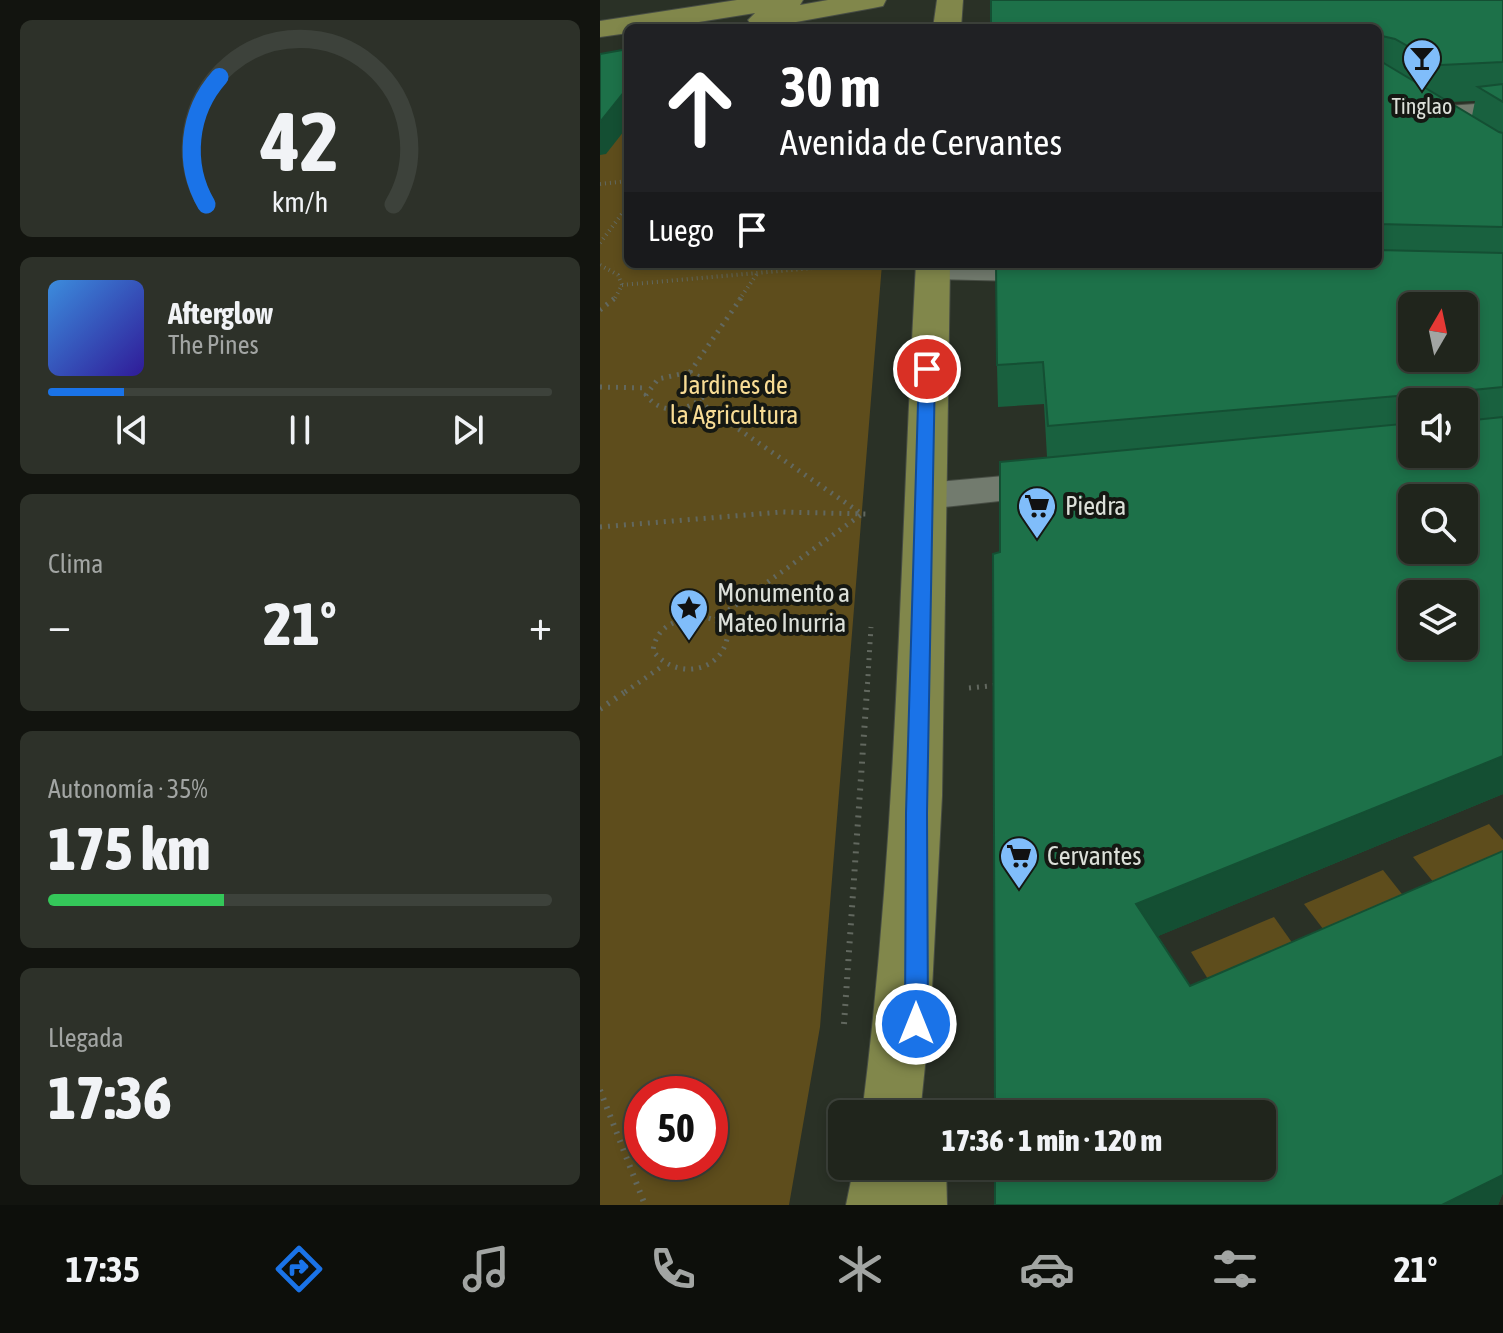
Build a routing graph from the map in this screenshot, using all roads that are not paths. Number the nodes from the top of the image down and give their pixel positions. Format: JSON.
{"nodes":[{"id":1,"x":790,"y":0,"type":"edge"},
{"id":2,"x":873,"y":0,"type":"edge"},
{"id":3,"x":950,"y":0,"type":"edge"},
{"id":4,"x":633,"y":24,"type":"edge"},
{"id":5,"x":732,"y":24,"type":"edge"},
{"id":6,"x":947,"y":24,"type":"edge"},
{"id":7,"x":624,"y":25,"type":"edge"},
{"id":8,"x":600,"y":29,"type":"edge"},
{"id":9,"x":624,"y":41,"type":"edge"},
{"id":10,"x":600,"y":44,"type":"edge"},
{"id":11,"x":1391,"y":92,"type":"edge"},
{"id":12,"x":1503,"y":111,"type":"edge"},
{"id":13,"x":1429,"y":116,"type":"junction"},
{"id":14,"x":1382,"y":120,"type":"edge"},
{"id":15,"x":1466,"y":139,"type":"edge"},
{"id":16,"x":932,"y":268,"type":"edge"},
{"id":17,"x":958,"y":268,"type":"edge"},
{"id":18,"x":1091,"y":273,"type":"edge"},
{"id":19,"x":1099,"y":481,"type":"edge"},
{"id":20,"x":926,"y":496,"type":"junction"},
{"id":21,"x":917,"y":813,"type":"junction"},
{"id":22,"x":893,"y":1100,"type":"edge"},
{"id":23,"x":916,"y":1100,"type":"edge"},
{"id":24,"x":867,"y":1180,"type":"edge"},
{"id":25,"x":916,"y":1180,"type":"edge"},
{"id":26,"x":877,"y":1205,"type":"edge"},
{"id":27,"x":916,"y":1205,"type":"edge"}],
"edges":[{"from":1,"to":4,"type":"main road"},
{"from":2,"to":5,"type":"main road"},
{"from":3,"to":6,"type":"main road"},
{"from":7,"to":8,"type":"main road"},
{"from":9,"to":10,"type":"main road"},
{"from":11,"to":13,"type":"street"},
{"from":12,"to":13,"type":"street"},
{"from":13,"to":14,"type":"street"},
{"from":13,"to":15,"type":"street"},
{"from":16,"to":20,"type":"main road"},
{"from":17,"to":18,"type":"street"},
{"from":19,"to":20,"type":"street"},
{"from":20,"to":21,"type":"main road"},
{"from":21,"to":22,"type":"main road"},
{"from":21,"to":23,"type":"main road"},
{"from":24,"to":26,"type":"main road"},
{"from":25,"to":27,"type":"main road"}]}
